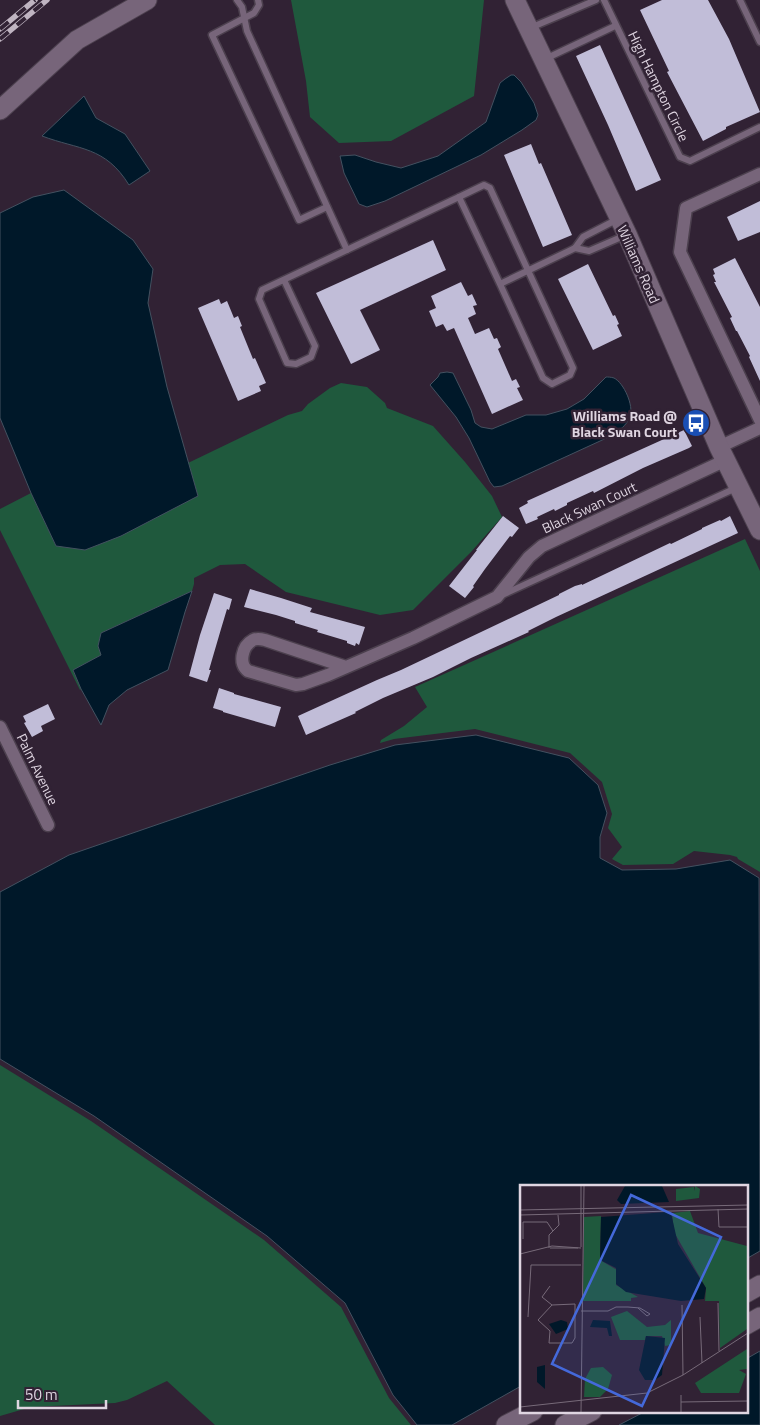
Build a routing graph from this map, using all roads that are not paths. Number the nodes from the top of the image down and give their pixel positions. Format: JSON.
{"nodes":[{"id":1,"x":147,"y":0,"type":"edge"},
{"id":2,"x":238,"y":0,"type":"edge"},
{"id":3,"x":258,"y":0,"type":"edge"},
{"id":4,"x":515,"y":0,"type":"edge"},
{"id":5,"x":596,"y":0,"type":"edge"},
{"id":6,"x":604,"y":0,"type":"edge"},
{"id":7,"x":740,"y":0,"type":"edge"},
{"id":8,"x":245,"y":18,"type":"junction"},
{"id":9,"x":615,"y":26,"type":"junction"},
{"id":10,"x":529,"y":29,"type":"junction"},
{"id":11,"x":760,"y":42,"type":"edge"},
{"id":12,"x":544,"y":60,"type":"junction"},
{"id":13,"x":0,"y":110,"type":"edge"},
{"id":14,"x":760,"y":127,"type":"edge"},
{"id":15,"x":760,"y":174,"type":"edge"},
{"id":16,"x":459,"y":197,"type":"junction"},
{"id":17,"x":327,"y":207,"type":"junction"},
{"id":18,"x":623,"y":226,"type":"junction"},
{"id":19,"x":575,"y":248,"type":"junction"},
{"id":20,"x":347,"y":250,"type":"junction"},
{"id":21,"x":528,"y":271,"type":"junction"},
{"id":22,"x":284,"y":280,"type":"junction"},
{"id":23,"x":500,"y":284,"type":"junction"},
{"id":24,"x":760,"y":420,"type":"edge"},
{"id":25,"x":760,"y":428,"type":"edge"},
{"id":26,"x":722,"y":454,"type":"junction"},
{"id":27,"x":739,"y":486,"type":"junction"},
{"id":28,"x":760,"y":530,"type":"edge"},
{"id":29,"x":497,"y":597,"type":"junction"},
{"id":30,"x":346,"y":667,"type":"junction"},
{"id":31,"x":0,"y":727,"type":"edge"},
{"id":32,"x":48,"y":824,"type":"dead end"},
{"id":33,"x":760,"y":1285,"type":"edge"},
{"id":34,"x":748,"y":1292,"type":"edge"},
{"id":35,"x":760,"y":1317,"type":"edge"},
{"id":36,"x":748,"y":1324,"type":"edge"},
{"id":37,"x":531,"y":1412,"type":"edge"},
{"id":38,"x":590,"y":1412,"type":"edge"},
{"id":39,"x":506,"y":1425,"type":"edge"},
{"id":40,"x":565,"y":1425,"type":"edge"}],
"edges":[{"from":1,"to":13,"type":"street"},
{"from":2,"to":8,"type":"lane"},
{"from":3,"to":8,"type":"lane"},
{"from":4,"to":10,"type":"street","name":"Williams Road"},
{"from":5,"to":10,"type":"lane"},
{"from":6,"to":9,"type":"lane","name":"High Hampton Circle"},
{"from":7,"to":11,"type":"lane"},
{"from":8,"to":17,"type":"lane"},
{"from":8,"to":17,"type":"lane"},
{"from":9,"to":12,"type":"lane"},
{"from":9,"to":14,"type":"lane","name":"High Hampton Circle"},
{"from":10,"to":12,"type":"street","name":"Williams Road"},
{"from":12,"to":18,"type":"street","name":"Williams Road"},
{"from":15,"to":24,"type":"street"},
{"from":16,"to":20,"type":"lane"},
{"from":16,"to":21,"type":"lane"},
{"from":16,"to":23,"type":"lane"},
{"from":17,"to":20,"type":"lane"},
{"from":18,"to":19,"type":"lane"},
{"from":18,"to":19,"type":"lane"},
{"from":18,"to":26,"type":"street","name":"Williams Road"},
{"from":19,"to":21,"type":"lane"},
{"from":20,"to":22,"type":"lane"},
{"from":21,"to":23,"type":"lane"},
{"from":21,"to":23,"type":"lane"},
{"from":22,"to":22,"type":"lane"},
{"from":25,"to":26,"type":"street","name":"Black Swan Court"},
{"from":26,"to":27,"type":"street","name":"Williams Road"},
{"from":26,"to":29,"type":"street","name":"Black Swan Court"},
{"from":27,"to":28,"type":"street","name":"Williams Road"},
{"from":27,"to":29,"type":"lane"},
{"from":29,"to":30,"type":"street","name":"Black Swan Court"},
{"from":30,"to":30,"type":"street","name":"Black Swan Court"},
{"from":31,"to":32,"type":"street","name":"Palm Avenue"},
{"from":33,"to":34,"type":"street"},
{"from":35,"to":36,"type":"street"},
{"from":37,"to":39,"type":"street"},
{"from":38,"to":40,"type":"street"}]}
